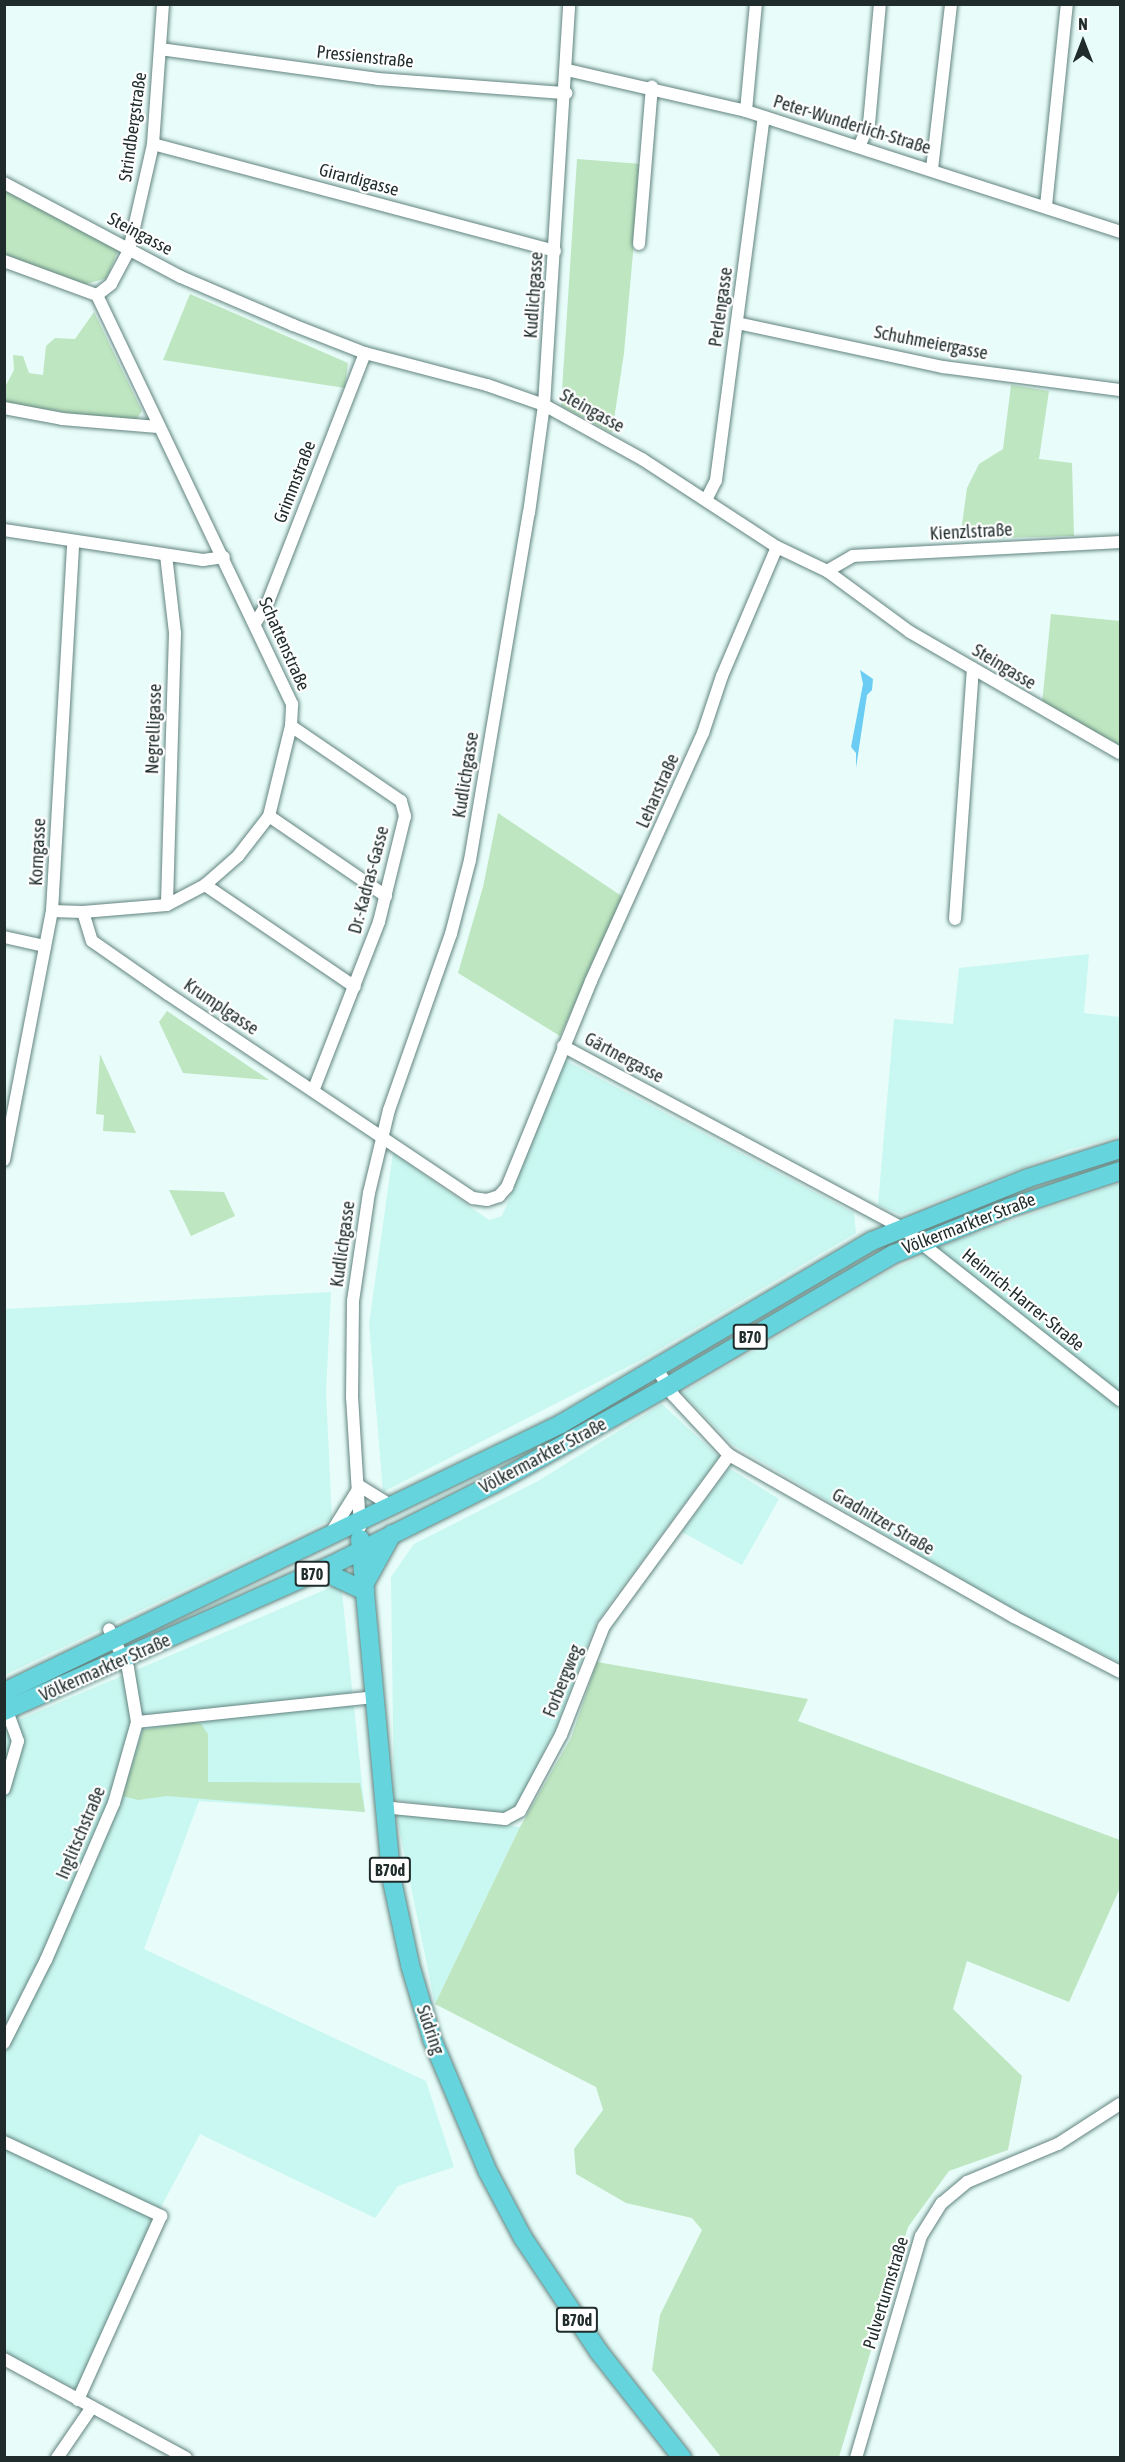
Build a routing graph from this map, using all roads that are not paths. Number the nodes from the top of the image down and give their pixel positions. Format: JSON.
{"nodes":[{"id":1,"x":163,"y":4,"type":"edge"},
{"id":2,"x":569,"y":4,"type":"edge"},
{"id":3,"x":756,"y":4,"type":"edge"},
{"id":4,"x":880,"y":4,"type":"edge"},
{"id":5,"x":951,"y":4,"type":"edge"},
{"id":6,"x":1066,"y":4,"type":"edge"},
{"id":7,"x":160,"y":49,"type":"junction"},
{"id":8,"x":567,"y":70,"type":"junction"},
{"id":9,"x":652,"y":87,"type":"junction"},
{"id":10,"x":566,"y":93,"type":"junction"},
{"id":11,"x":746,"y":111,"type":"junction"},
{"id":12,"x":764,"y":117,"type":"junction"},
{"id":13,"x":153,"y":144,"type":"junction"},
{"id":14,"x":859,"y":147,"type":"junction"},
{"id":15,"x":933,"y":169,"type":"junction"},
{"id":16,"x":4,"y":183,"type":"edge"},
{"id":17,"x":1046,"y":206,"type":"junction"},
{"id":18,"x":1120,"y":232,"type":"edge"},
{"id":19,"x":639,"y":244,"type":"dead end"},
{"id":20,"x":129,"y":250,"type":"junction"},
{"id":21,"x":555,"y":251,"type":"junction"},
{"id":22,"x":4,"y":261,"type":"edge"},
{"id":23,"x":97,"y":295,"type":"junction"},
{"id":24,"x":737,"y":323,"type":"junction"},
{"id":25,"x":365,"y":353,"type":"junction"},
{"id":26,"x":1120,"y":390,"type":"edge"},
{"id":27,"x":544,"y":405,"type":"junction"},
{"id":28,"x":4,"y":408,"type":"edge"},
{"id":29,"x":158,"y":428,"type":"junction"},
{"id":30,"x":706,"y":500,"type":"junction"},
{"id":31,"x":4,"y":530,"type":"edge"},
{"id":32,"x":73,"y":542,"type":"junction"},
{"id":33,"x":1120,"y":542,"type":"edge"},
{"id":34,"x":777,"y":547,"type":"junction"},
{"id":35,"x":166,"y":555,"type":"junction"},
{"id":36,"x":224,"y":557,"type":"junction"},
{"id":37,"x":827,"y":571,"type":"junction"},
{"id":38,"x":256,"y":622,"type":"junction"},
{"id":39,"x":973,"y":669,"type":"junction"},
{"id":40,"x":291,"y":726,"type":"junction"},
{"id":41,"x":1120,"y":753,"type":"edge"},
{"id":42,"x":269,"y":816,"type":"junction"},
{"id":43,"x":205,"y":885,"type":"junction"},
{"id":44,"x":386,"y":896,"type":"junction"},
{"id":45,"x":167,"y":905,"type":"junction"},
{"id":46,"x":52,"y":912,"type":"junction"},
{"id":47,"x":83,"y":912,"type":"junction"},
{"id":48,"x":955,"y":918,"type":"dead end"},
{"id":49,"x":4,"y":937,"type":"edge"},
{"id":50,"x":45,"y":946,"type":"junction"},
{"id":51,"x":355,"y":987,"type":"junction"},
{"id":52,"x":563,"y":1046,"type":"junction"},
{"id":53,"x":313,"y":1091,"type":"junction"},
{"id":54,"x":382,"y":1136,"type":"junction"},
{"id":55,"x":1120,"y":1149,"type":"edge"},
{"id":56,"x":4,"y":1160,"type":"edge"},
{"id":57,"x":1064,"y":1166,"type":"junction"},
{"id":58,"x":1120,"y":1171,"type":"edge"},
{"id":59,"x":1068,"y":1186,"type":"junction"},
{"id":60,"x":902,"y":1228,"type":"junction"},
{"id":61,"x":921,"y":1242,"type":"junction"},
{"id":62,"x":657,"y":1369,"type":"junction"},
{"id":63,"x":668,"y":1387,"type":"junction"},
{"id":64,"x":1120,"y":1401,"type":"edge"},
{"id":65,"x":729,"y":1455,"type":"junction"},
{"id":66,"x":358,"y":1487,"type":"junction"},
{"id":67,"x":392,"y":1506,"type":"junction"},
{"id":68,"x":393,"y":1534,"type":"junction"},
{"id":69,"x":329,"y":1537,"type":"junction"},
{"id":70,"x":360,"y":1538,"type":"junction"},
{"id":71,"x":320,"y":1570,"type":"junction"},
{"id":72,"x":365,"y":1587,"type":"junction"},
{"id":73,"x":121,"y":1653,"type":"junction"},
{"id":74,"x":1120,"y":1672,"type":"edge"},
{"id":75,"x":23,"y":1683,"type":"junction"},
{"id":76,"x":4,"y":1692,"type":"edge"},
{"id":77,"x":374,"y":1697,"type":"junction"},
{"id":78,"x":6,"y":1711,"type":"edge"},
{"id":79,"x":137,"y":1722,"type":"junction"},
{"id":80,"x":4,"y":1789,"type":"edge"},
{"id":81,"x":382,"y":1807,"type":"junction"},
{"id":82,"x":4,"y":2043,"type":"edge"},
{"id":83,"x":1120,"y":2104,"type":"edge"},
{"id":84,"x":4,"y":2142,"type":"edge"},
{"id":85,"x":4,"y":2360,"type":"edge"},
{"id":86,"x":78,"y":2400,"type":"junction"},
{"id":87,"x":92,"y":2407,"type":"junction"},
{"id":88,"x":57,"y":2457,"type":"edge"},
{"id":89,"x":186,"y":2457,"type":"edge"},
{"id":90,"x":682,"y":2457,"type":"edge"},
{"id":91,"x":856,"y":2457,"type":"edge"}],
"edges":[{"from":1,"to":7,"type":"street","name":"Strindbergstraße"},
{"from":2,"to":8,"type":"street","name":"Kudlichgasse"},
{"from":3,"to":11,"type":"street"},
{"from":4,"to":14,"type":"street"},
{"from":5,"to":15,"type":"street"},
{"from":6,"to":17,"type":"street"},
{"from":7,"to":10,"type":"street","name":"Pressienstraße"},
{"from":7,"to":13,"type":"street","name":"Strindbergstraße"},
{"from":8,"to":9,"type":"street","name":"Peter-Wunderlich-Straße"},
{"from":8,"to":10,"type":"street","name":"Kudlichgasse"},
{"from":9,"to":11,"type":"street","name":"Peter-Wunderlich-Straße"},
{"from":9,"to":19,"type":"street"},
{"from":10,"to":21,"type":"street","name":"Kudlichgasse"},
{"from":11,"to":12,"type":"street","name":"Peter-Wunderlich-Straße"},
{"from":12,"to":14,"type":"street","name":"Peter-Wunderlich-Straße"},
{"from":12,"to":24,"type":"street","name":"Perlengasse"},
{"from":13,"to":20,"type":"street","name":"Strindbergstraße"},
{"from":13,"to":21,"type":"street","name":"Girardigasse"},
{"from":14,"to":15,"type":"street","name":"Peter-Wunderlich-Straße"},
{"from":15,"to":17,"type":"street","name":"Peter-Wunderlich-Straße"},
{"from":16,"to":20,"type":"street","name":"Steingasse"},
{"from":17,"to":18,"type":"street","name":"Peter-Wunderlich-Straße"},
{"from":20,"to":23,"type":"street","name":"Strindbergstraße"},
{"from":20,"to":25,"type":"street","name":"Steingasse"},
{"from":21,"to":27,"type":"street","name":"Kudlichgasse"},
{"from":22,"to":23,"type":"street"},
{"from":23,"to":29,"type":"street","name":"Schattenstraße"},
{"from":24,"to":26,"type":"street","name":"Schuhmeiergasse"},
{"from":24,"to":30,"type":"street","name":"Perlengasse"},
{"from":25,"to":27,"type":"street","name":"Steingasse"},
{"from":25,"to":38,"type":"street","name":"Grimmstraße"},
{"from":27,"to":30,"type":"street","name":"Steingasse"},
{"from":27,"to":54,"type":"street","name":"Kudlichgasse"},
{"from":28,"to":29,"type":"street"},
{"from":29,"to":36,"type":"street","name":"Schattenstraße"},
{"from":30,"to":34,"type":"street","name":"Steingasse"},
{"from":31,"to":32,"type":"street"},
{"from":32,"to":35,"type":"street"},
{"from":32,"to":46,"type":"street","name":"Korngasse"},
{"from":33,"to":37,"type":"street","name":"Kienzlstraße"},
{"from":34,"to":37,"type":"street","name":"Steingasse"},
{"from":34,"to":52,"type":"street","name":"Leharstraße"},
{"from":35,"to":36,"type":"street"},
{"from":35,"to":45,"type":"street","name":"Negrelligasse"},
{"from":36,"to":38,"type":"street","name":"Schattenstraße"},
{"from":37,"to":39,"type":"street","name":"Steingasse"},
{"from":38,"to":40,"type":"street","name":"Schattenstraße"},
{"from":39,"to":41,"type":"street","name":"Steingasse"},
{"from":39,"to":48,"type":"street"},
{"from":40,"to":42,"type":"street","name":"Schattenstraße"},
{"from":40,"to":44,"type":"street","name":"Dr.-Kadras-Gasse"},
{"from":42,"to":43,"type":"street","name":"Schattenstraße"},
{"from":42,"to":44,"type":"street"},
{"from":43,"to":45,"type":"street","name":"Schattenstraße"},
{"from":43,"to":51,"type":"street"},
{"from":44,"to":51,"type":"street","name":"Dr.-Kadras-Gasse"},
{"from":45,"to":47,"type":"street","name":"Schattenstraße"},
{"from":46,"to":47,"type":"street"},
{"from":46,"to":50,"type":"street","name":"Korngasse"},
{"from":47,"to":53,"type":"street","name":"Krumplgasse"},
{"from":49,"to":50,"type":"street"},
{"from":50,"to":56,"type":"street","name":"Korngasse"},
{"from":51,"to":53,"type":"street","name":"Dr.-Kadras-Gasse"},
{"from":52,"to":54,"type":"street","name":"Gärtnergasse"},
{"from":52,"to":60,"type":"street","name":"Gärtnergasse"},
{"from":53,"to":54,"type":"street","name":"Krumplgasse"},
{"from":54,"to":66,"type":"street","name":"Kudlichgasse"},
{"from":55,"to":57,"type":"main road","name":"Völkermarkter Straße","number":"B70"},
{"from":57,"to":59,"type":"main road"},
{"from":57,"to":60,"type":"main road","name":"Völkermarkter Straße","number":"B70"},
{"from":58,"to":59,"type":"main road","name":"Völkermarkter Straße","number":"B70"},
{"from":59,"to":61,"type":"main road","name":"Völkermarkter Straße","number":"B70"},
{"from":60,"to":61,"type":"street","name":"Heinrich-Harrer-Straße"},
{"from":60,"to":62,"type":"main road","name":"Völkermarkter Straße","number":"B70"},
{"from":61,"to":63,"type":"main road","name":"Völkermarkter Straße","number":"B70"},
{"from":61,"to":64,"type":"street","name":"Heinrich-Harrer-Straße"},
{"from":62,"to":63,"type":"street","name":"Gradnitzer Straße"},
{"from":62,"to":67,"type":"main road","name":"Völkermarkter Straße","number":"B70"},
{"from":63,"to":65,"type":"street","name":"Gradnitzer Straße"},
{"from":63,"to":68,"type":"main road","name":"Völkermarkter Straße","number":"B70"},
{"from":65,"to":74,"type":"street","name":"Gradnitzer Straße"},
{"from":65,"to":81,"type":"street","name":"Forbergweg"},
{"from":66,"to":67,"type":"street"},
{"from":66,"to":69,"type":"street"},
{"from":66,"to":70,"type":"street","name":"Kudlichgasse"},
{"from":67,"to":69,"type":"main road","name":"Völkermarkter Straße","number":"B70"},
{"from":68,"to":70,"type":"main road"},
{"from":68,"to":71,"type":"main road","name":"Völkermarkter Straße","number":"B70"},
{"from":68,"to":72,"type":"main road"},
{"from":69,"to":70,"type":"main road"},
{"from":69,"to":73,"type":"main road","name":"Völkermarkter Straße","number":"B70"},
{"from":70,"to":72,"type":"main road","name":"Südring","number":"B70d"},
{"from":71,"to":72,"type":"main road"},
{"from":71,"to":73,"type":"main road","name":"Völkermarkter Straße","number":"B70"},
{"from":72,"to":77,"type":"main road","name":"Südring","number":"B70d"},
{"from":73,"to":75,"type":"main road","name":"Völkermarkter Straße","number":"B70"},
{"from":73,"to":78,"type":"main road","name":"Völkermarkter Straße","number":"B70"},
{"from":73,"to":79,"type":"street","name":"Inglitschstraße"},
{"from":75,"to":76,"type":"main road","name":"Völkermarkter Straße","number":"B70"},
{"from":75,"to":78,"type":"street","name":"Völkermarkter Straße"},
{"from":77,"to":79,"type":"street"},
{"from":77,"to":81,"type":"main road","name":"Südring","number":"B70d"},
{"from":78,"to":80,"type":"street"},
{"from":79,"to":82,"type":"street","name":"Inglitschstraße"},
{"from":81,"to":90,"type":"main road","name":"Südring","number":"B70d"},
{"from":83,"to":91,"type":"street","name":"Pulverturmstraße"},
{"from":84,"to":86,"type":"street"},
{"from":85,"to":86,"type":"street"},
{"from":86,"to":87,"type":"street"},
{"from":87,"to":88,"type":"street"},
{"from":87,"to":89,"type":"street"}]}
